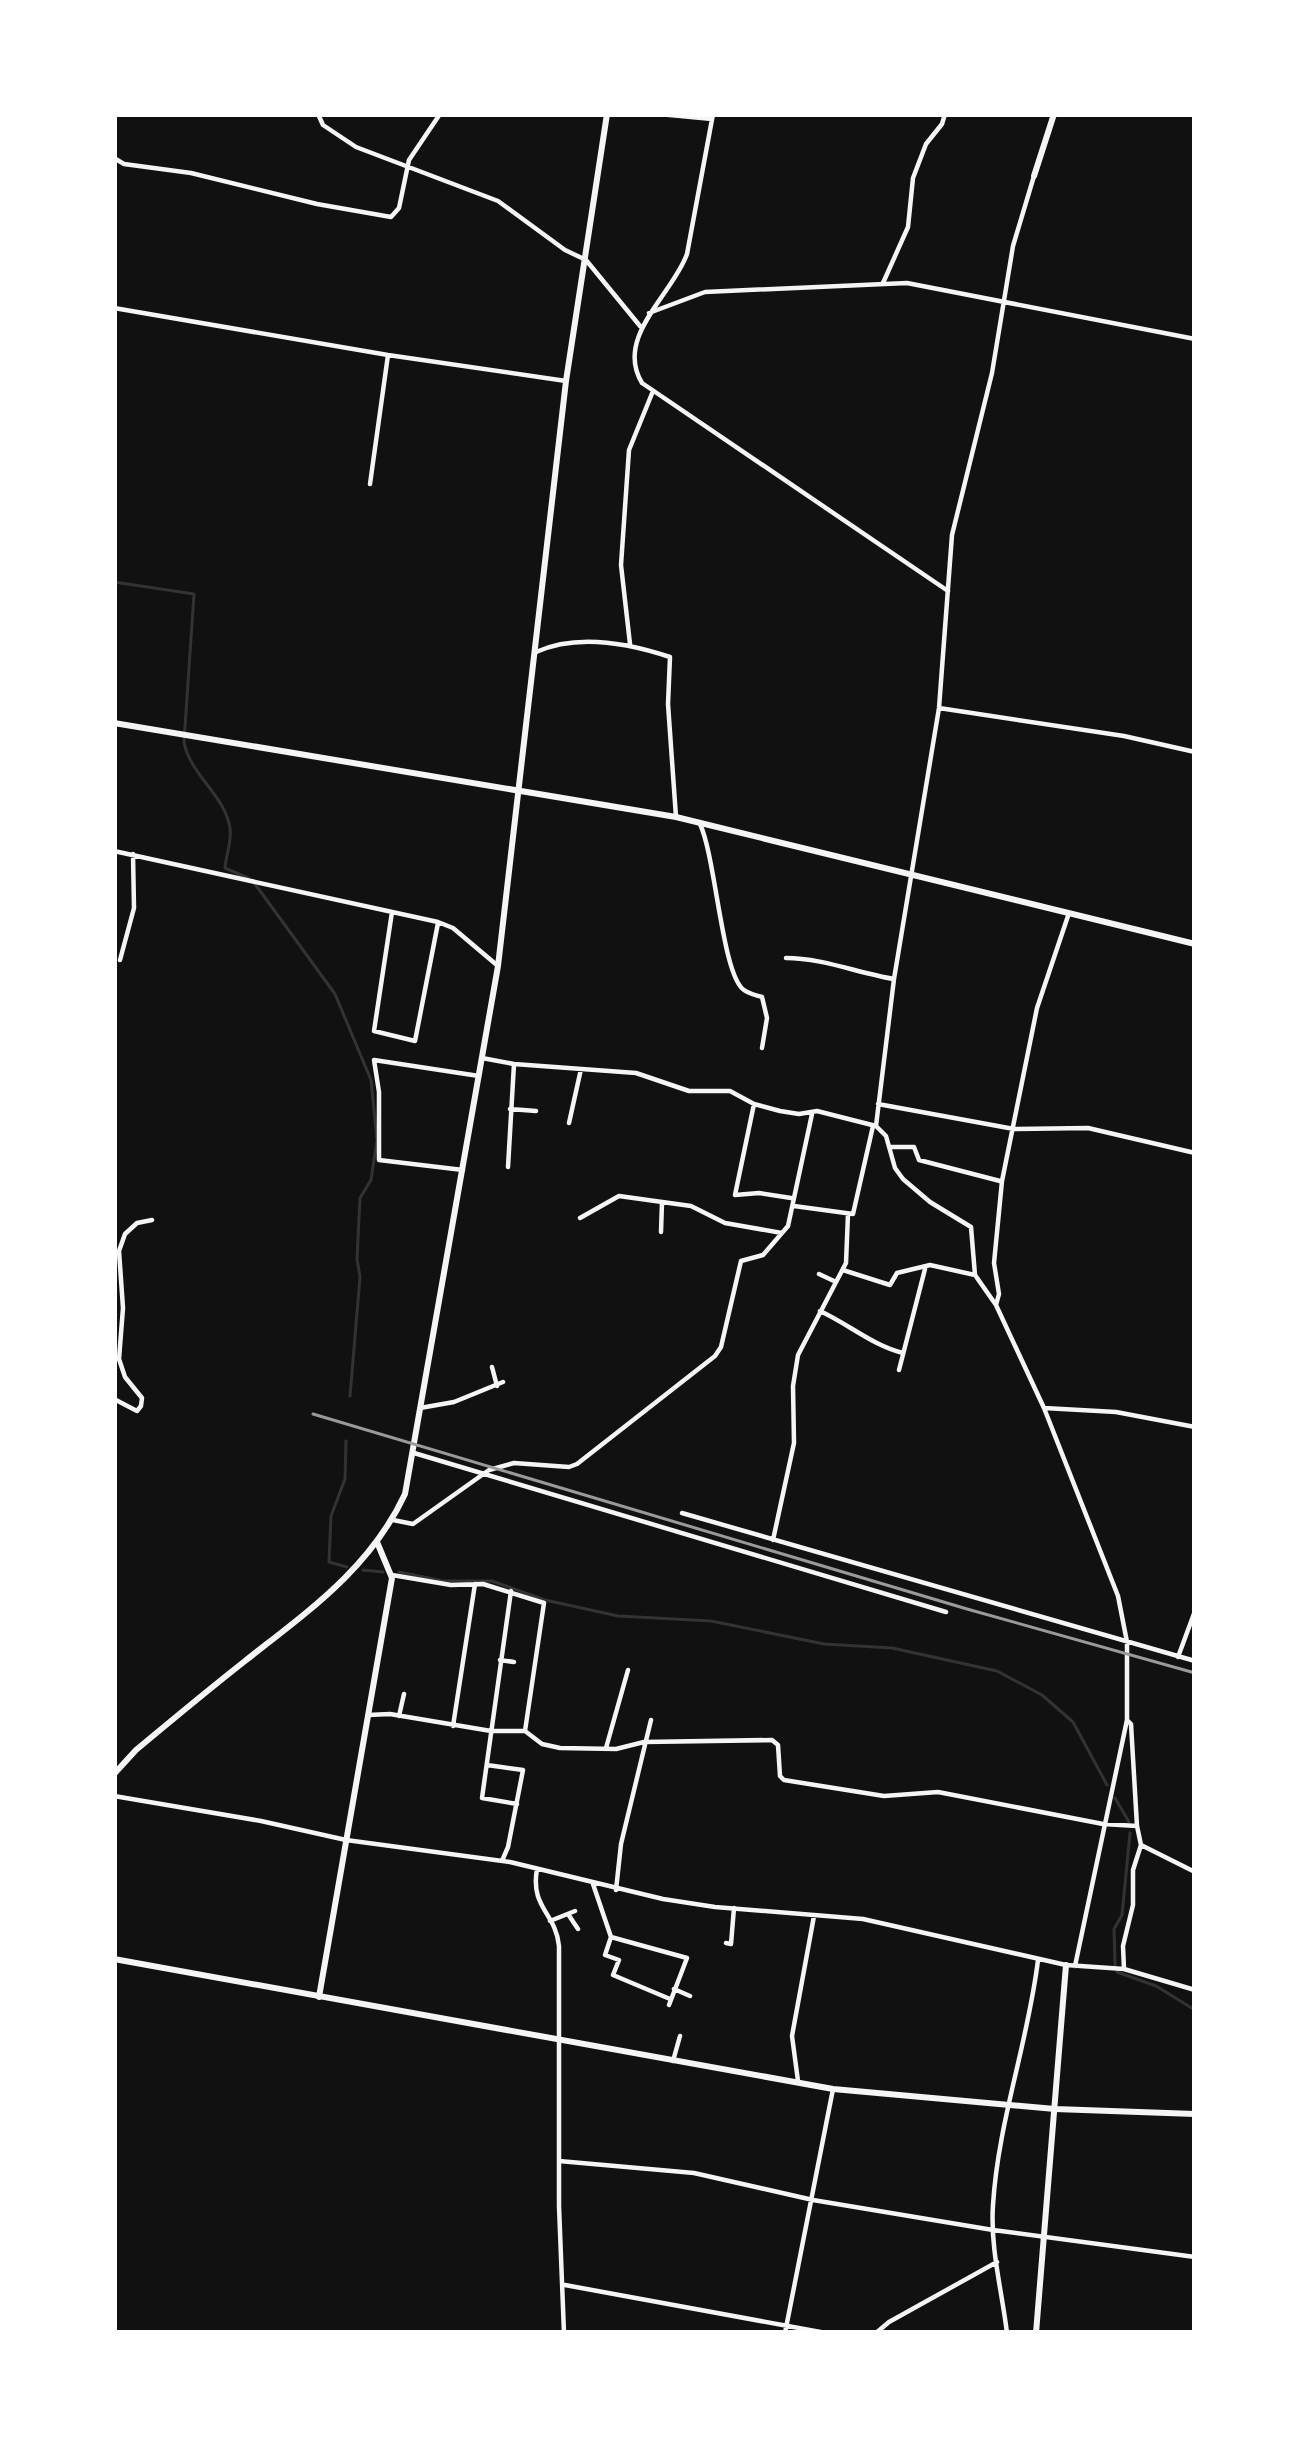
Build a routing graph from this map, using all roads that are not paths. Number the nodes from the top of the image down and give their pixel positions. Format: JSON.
{"nodes":[{"id":1,"x":318,"y":114,"type":"edge"},
{"id":2,"x":440,"y":114,"type":"edge"},
{"id":3,"x":607,"y":114,"type":"edge"},
{"id":4,"x":659,"y":114,"type":"edge"},
{"id":5,"x":945,"y":114,"type":"edge"},
{"id":6,"x":713,"y":116,"type":"edge"},
{"id":7,"x":1052,"y":117,"type":"edge"},
{"id":8,"x":114,"y":158,"type":"edge"},
{"id":9,"x":406,"y":166,"type":"junction"},
{"id":10,"x":1034,"y":176,"type":"joint"},
{"id":11,"x":586,"y":260,"type":"junction"},
{"id":12,"x":883,"y":283,"type":"junction"},
{"id":13,"x":1004,"y":302,"type":"junction"},
{"id":14,"x":114,"y":308,"type":"edge"},
{"id":15,"x":649,"y":313,"type":"junction"},
{"id":16,"x":640,"y":326,"type":"junction"},
{"id":17,"x":1195,"y":339,"type":"edge"},
{"id":18,"x":388,"y":355,"type":"junction"},
{"id":19,"x":566,"y":381,"type":"junction"},
{"id":20,"x":654,"y":390,"type":"junction"},
{"id":21,"x":370,"y":484,"type":"dead end"},
{"id":22,"x":948,"y":591,"type":"junction"},
{"id":23,"x":630,"y":644,"type":"junction"},
{"id":24,"x":536,"y":652,"type":"junction"},
{"id":25,"x":939,"y":708,"type":"junction"},
{"id":26,"x":114,"y":723,"type":"edge"},
{"id":27,"x":1195,"y":752,"type":"edge"},
{"id":28,"x":521,"y":790,"type":"junction"},
{"id":29,"x":676,"y":818,"type":"junction"},
{"id":30,"x":700,"y":824,"type":"junction"},
{"id":31,"x":114,"y":851,"type":"edge"},
{"id":32,"x":133,"y":854,"type":"junction"},
{"id":33,"x":912,"y":872,"type":"junction"},
{"id":34,"x":392,"y":912,"type":"junction"},
{"id":35,"x":1070,"y":912,"type":"junction"},
{"id":36,"x":438,"y":922,"type":"junction"},
{"id":37,"x":1195,"y":944,"type":"edge"},
{"id":38,"x":786,"y":958,"type":"dead end"},
{"id":39,"x":120,"y":960,"type":"dead end"},
{"id":40,"x":498,"y":966,"type":"junction"},
{"id":41,"x":894,"y":979,"type":"junction"},
{"id":42,"x":762,"y":1048,"type":"dead end"},
{"id":43,"x":482,"y":1058,"type":"junction"},
{"id":44,"x":514,"y":1064,"type":"junction"},
{"id":45,"x":581,"y":1069,"type":"junction"},
{"id":46,"x":479,"y":1076,"type":"junction"},
{"id":47,"x":754,"y":1104,"type":"junction"},
{"id":48,"x":878,"y":1104,"type":"junction"},
{"id":49,"x":510,"y":1109,"type":"junction"},
{"id":50,"x":536,"y":1111,"type":"dead end"},
{"id":51,"x":812,"y":1112,"type":"junction"},
{"id":52,"x":569,"y":1123,"type":"dead end"},
{"id":53,"x":874,"y":1126,"type":"junction"},
{"id":54,"x":1015,"y":1129,"type":"junction"},
{"id":55,"x":890,"y":1147,"type":"junction"},
{"id":56,"x":1195,"y":1153,"type":"edge"},
{"id":57,"x":508,"y":1167,"type":"dead end"},
{"id":58,"x":463,"y":1170,"type":"junction"},
{"id":59,"x":1002,"y":1181,"type":"junction"},
{"id":60,"x":662,"y":1202,"type":"junction"},
{"id":61,"x":793,"y":1202,"type":"junction"},
{"id":62,"x":848,"y":1214,"type":"junction"},
{"id":63,"x":580,"y":1218,"type":"dead end"},
{"id":64,"x":152,"y":1220,"type":"dead end"},
{"id":65,"x":662,"y":1232,"type":"dead end"},
{"id":66,"x":782,"y":1233,"type":"junction"},
{"id":67,"x":925,"y":1269,"type":"junction"},
{"id":68,"x":843,"y":1270,"type":"junction"},
{"id":69,"x":819,"y":1274,"type":"dead end"},
{"id":70,"x":975,"y":1275,"type":"junction"},
{"id":71,"x":836,"y":1282,"type":"junction"},
{"id":72,"x":996,"y":1305,"type":"junction"},
{"id":73,"x":820,"y":1311,"type":"junction"},
{"id":74,"x":903,"y":1353,"type":"junction"},
{"id":75,"x":492,"y":1367,"type":"dead end"},
{"id":76,"x":899,"y":1370,"type":"dead end"},
{"id":77,"x":114,"y":1399,"type":"edge"},
{"id":78,"x":420,"y":1408,"type":"junction"},
{"id":79,"x":1044,"y":1408,"type":"junction"},
{"id":80,"x":1195,"y":1427,"type":"edge"},
{"id":81,"x":414,"y":1453,"type":"junction"},
{"id":82,"x":484,"y":1472,"type":"junction"},
{"id":83,"x":682,"y":1513,"type":"dead end"},
{"id":84,"x":393,"y":1520,"type":"junction"},
{"id":85,"x":773,"y":1540,"type":"junction"},
{"id":86,"x":377,"y":1542,"type":"junction"},
{"id":87,"x":392,"y":1575,"type":"junction"},
{"id":88,"x":475,"y":1584,"type":"junction"},
{"id":89,"x":511,"y":1591,"type":"junction"},
{"id":90,"x":1195,"y":1611,"type":"edge"},
{"id":91,"x":946,"y":1612,"type":"dead end"},
{"id":92,"x":1127,"y":1642,"type":"junction"},
{"id":93,"x":1178,"y":1657,"type":"junction"},
{"id":94,"x":500,"y":1660,"type":"junction"},
{"id":95,"x":1195,"y":1660,"type":"edge"},
{"id":96,"x":514,"y":1662,"type":"dead end"},
{"id":97,"x":628,"y":1670,"type":"dead end"},
{"id":98,"x":404,"y":1694,"type":"dead end"},
{"id":99,"x":368,"y":1715,"type":"junction"},
{"id":100,"x":399,"y":1716,"type":"junction"},
{"id":101,"x":651,"y":1720,"type":"dead end"},
{"id":102,"x":1127,"y":1720,"type":"junction"},
{"id":103,"x":454,"y":1726,"type":"junction"},
{"id":104,"x":491,"y":1731,"type":"junction"},
{"id":105,"x":525,"y":1731,"type":"junction"},
{"id":106,"x":644,"y":1742,"type":"junction"},
{"id":107,"x":606,"y":1748,"type":"junction"},
{"id":108,"x":488,"y":1765,"type":"junction"},
{"id":109,"x":114,"y":1774,"type":"edge"},
{"id":110,"x":114,"y":1796,"type":"edge"},
{"id":111,"x":517,"y":1804,"type":"junction"},
{"id":112,"x":1103,"y":1824,"type":"junction"},
{"id":113,"x":1136,"y":1826,"type":"junction"},
{"id":114,"x":346,"y":1840,"type":"junction"},
{"id":115,"x":1141,"y":1845,"type":"junction"},
{"id":116,"x":502,"y":1861,"type":"junction"},
{"id":117,"x":537,"y":1869,"type":"junction"},
{"id":118,"x":1195,"y":1872,"type":"edge"},
{"id":119,"x":593,"y":1884,"type":"junction"},
{"id":120,"x":616,"y":1890,"type":"junction"},
{"id":121,"x":734,"y":1908,"type":"junction"},
{"id":122,"x":814,"y":1916,"type":"junction"},
{"id":123,"x":550,"y":1921,"type":"junction"},
{"id":124,"x":578,"y":1929,"type":"dead end"},
{"id":125,"x":611,"y":1937,"type":"junction"},
{"id":126,"x":726,"y":1943,"type":"dead end"},
{"id":127,"x":114,"y":1959,"type":"edge"},
{"id":128,"x":1038,"y":1959,"type":"junction"},
{"id":129,"x":1071,"y":1966,"type":"junction"},
{"id":130,"x":1124,"y":1969,"type":"junction"},
{"id":131,"x":674,"y":1989,"type":"junction"},
{"id":132,"x":1195,"y":1990,"type":"edge"},
{"id":133,"x":319,"y":1996,"type":"junction"},
{"id":134,"x":690,"y":1996,"type":"dead end"},
{"id":135,"x":680,"y":2036,"type":"dead end"},
{"id":136,"x":559,"y":2040,"type":"junction"},
{"id":137,"x":673,"y":2061,"type":"junction"},
{"id":138,"x":798,"y":2084,"type":"junction"},
{"id":139,"x":833,"y":2090,"type":"junction"},
{"id":140,"x":1008,"y":2106,"type":"junction"},
{"id":141,"x":1055,"y":2109,"type":"junction"},
{"id":142,"x":1195,"y":2114,"type":"edge"},
{"id":143,"x":559,"y":2162,"type":"junction"},
{"id":144,"x":813,"y":2200,"type":"junction"},
{"id":145,"x":993,"y":2230,"type":"junction"},
{"id":146,"x":1044,"y":2238,"type":"junction"},
{"id":147,"x":1195,"y":2258,"type":"edge"},
{"id":148,"x":997,"y":2262,"type":"junction"},
{"id":149,"x":565,"y":2285,"type":"junction"},
{"id":150,"x":785,"y":2330,"type":"edge"},
{"id":151,"x":564,"y":2333,"type":"edge"},
{"id":152,"x":826,"y":2333,"type":"edge"},
{"id":153,"x":876,"y":2333,"type":"edge"},
{"id":154,"x":1007,"y":2333,"type":"edge"},
{"id":155,"x":1036,"y":2333,"type":"edge"}],
"edges":[{"from":1,"to":9,"type":"street"},
{"from":2,"to":9,"type":"street"},
{"from":3,"to":11,"type":"street"},
{"from":4,"to":6,"type":"street"},
{"from":5,"to":12,"type":"street"},
{"from":6,"to":15,"type":"street"},
{"from":7,"to":10,"type":"street"},
{"from":8,"to":9,"type":"street"},
{"from":9,"to":11,"type":"street"},
{"from":10,"to":13,"type":"street"},
{"from":11,"to":16,"type":"street"},
{"from":11,"to":19,"type":"street"},
{"from":12,"to":13,"type":"street"},
{"from":12,"to":15,"type":"street"},
{"from":13,"to":17,"type":"street"},
{"from":13,"to":22,"type":"street"},
{"from":14,"to":18,"type":"street"},
{"from":15,"to":16,"type":"street"},
{"from":16,"to":20,"type":"street"},
{"from":18,"to":19,"type":"street"},
{"from":18,"to":21,"type":"street"},
{"from":19,"to":24,"type":"street"},
{"from":20,"to":22,"type":"street"},
{"from":20,"to":23,"type":"street"},
{"from":22,"to":25,"type":"street"},
{"from":23,"to":24,"type":"street"},
{"from":23,"to":29,"type":"street"},
{"from":24,"to":28,"type":"street"},
{"from":25,"to":27,"type":"street"},
{"from":25,"to":33,"type":"street"},
{"from":26,"to":28,"type":"street"},
{"from":28,"to":29,"type":"street"},
{"from":28,"to":40,"type":"street"},
{"from":29,"to":30,"type":"street"},
{"from":30,"to":33,"type":"street"},
{"from":30,"to":42,"type":"street"},
{"from":31,"to":32,"type":"street"},
{"from":32,"to":34,"type":"street"},
{"from":32,"to":39,"type":"street"},
{"from":33,"to":35,"type":"street"},
{"from":33,"to":41,"type":"street"},
{"from":34,"to":36,"type":"street"},
{"from":34,"to":36,"type":"street"},
{"from":35,"to":37,"type":"street"},
{"from":35,"to":54,"type":"street"},
{"from":36,"to":40,"type":"street"},
{"from":38,"to":41,"type":"street"},
{"from":40,"to":43,"type":"street"},
{"from":41,"to":48,"type":"street"},
{"from":43,"to":44,"type":"street"},
{"from":43,"to":46,"type":"street"},
{"from":44,"to":45,"type":"street"},
{"from":44,"to":49,"type":"street"},
{"from":45,"to":47,"type":"street"},
{"from":45,"to":52,"type":"street"},
{"from":46,"to":58,"type":"street"},
{"from":46,"to":58,"type":"street"},
{"from":47,"to":51,"type":"street"},
{"from":47,"to":61,"type":"street"},
{"from":48,"to":53,"type":"street"},
{"from":48,"to":54,"type":"street"},
{"from":49,"to":50,"type":"street"},
{"from":49,"to":57,"type":"street"},
{"from":51,"to":53,"type":"street"},
{"from":51,"to":61,"type":"street"},
{"from":53,"to":55,"type":"street"},
{"from":53,"to":62,"type":"street"},
{"from":54,"to":56,"type":"street"},
{"from":54,"to":59,"type":"street"},
{"from":55,"to":59,"type":"street"},
{"from":55,"to":70,"type":"street"},
{"from":58,"to":78,"type":"street"},
{"from":59,"to":72,"type":"street"},
{"from":60,"to":63,"type":"street"},
{"from":60,"to":65,"type":"street"},
{"from":60,"to":66,"type":"street"},
{"from":61,"to":62,"type":"street"},
{"from":61,"to":66,"type":"street"},
{"from":62,"to":68,"type":"street"},
{"from":64,"to":77,"type":"street"},
{"from":66,"to":82,"type":"street"},
{"from":67,"to":68,"type":"street"},
{"from":67,"to":70,"type":"street"},
{"from":67,"to":74,"type":"street"},
{"from":68,"to":71,"type":"street"},
{"from":69,"to":71,"type":"street"},
{"from":70,"to":72,"type":"street"},
{"from":71,"to":73,"type":"street"},
{"from":72,"to":79,"type":"street"},
{"from":73,"to":74,"type":"street"},
{"from":73,"to":85,"type":"street"},
{"from":74,"to":76,"type":"street"},
{"from":75,"to":78,"type":"street"},
{"from":78,"to":81,"type":"street"},
{"from":79,"to":80,"type":"street"},
{"from":79,"to":92,"type":"street"},
{"from":81,"to":82,"type":"street"},
{"from":81,"to":84,"type":"street"},
{"from":82,"to":84,"type":"street"},
{"from":82,"to":91,"type":"street"},
{"from":83,"to":85,"type":"street"},
{"from":84,"to":86,"type":"street"},
{"from":85,"to":92,"type":"street"},
{"from":86,"to":87,"type":"street"},
{"from":86,"to":109,"type":"street"},
{"from":87,"to":88,"type":"street"},
{"from":87,"to":99,"type":"street"},
{"from":88,"to":89,"type":"street"},
{"from":88,"to":103,"type":"street"},
{"from":89,"to":94,"type":"street"},
{"from":89,"to":105,"type":"street"},
{"from":90,"to":93,"type":"street"},
{"from":92,"to":93,"type":"street"},
{"from":92,"to":102,"type":"street"},
{"from":93,"to":95,"type":"street"},
{"from":94,"to":96,"type":"street"},
{"from":94,"to":104,"type":"street"},
{"from":97,"to":107,"type":"street"},
{"from":98,"to":100,"type":"street"},
{"from":99,"to":100,"type":"street"},
{"from":99,"to":114,"type":"street"},
{"from":100,"to":103,"type":"street"},
{"from":101,"to":106,"type":"street"},
{"from":102,"to":112,"type":"street"},
{"from":102,"to":113,"type":"street"},
{"from":103,"to":104,"type":"street"},
{"from":104,"to":105,"type":"street"},
{"from":104,"to":108,"type":"street"},
{"from":105,"to":107,"type":"street"},
{"from":106,"to":107,"type":"street"},
{"from":106,"to":112,"type":"street"},
{"from":106,"to":120,"type":"street"},
{"from":108,"to":111,"type":"street"},
{"from":108,"to":111,"type":"street"},
{"from":110,"to":114,"type":"street"},
{"from":111,"to":116,"type":"street"},
{"from":112,"to":113,"type":"street"},
{"from":112,"to":129,"type":"street"},
{"from":113,"to":115,"type":"street"},
{"from":114,"to":116,"type":"street"},
{"from":114,"to":133,"type":"street"},
{"from":115,"to":118,"type":"street"},
{"from":115,"to":130,"type":"street"},
{"from":116,"to":117,"type":"street"},
{"from":117,"to":119,"type":"street"},
{"from":117,"to":123,"type":"street"},
{"from":119,"to":120,"type":"street"},
{"from":119,"to":125,"type":"street"},
{"from":120,"to":121,"type":"street"},
{"from":121,"to":122,"type":"street"},
{"from":121,"to":126,"type":"street"},
{"from":122,"to":128,"type":"street"},
{"from":122,"to":138,"type":"street"},
{"from":123,"to":124,"type":"street"},
{"from":123,"to":136,"type":"street"},
{"from":125,"to":131,"type":"street"},
{"from":125,"to":131,"type":"street"},
{"from":127,"to":133,"type":"street"},
{"from":128,"to":129,"type":"street"},
{"from":128,"to":140,"type":"street"},
{"from":129,"to":130,"type":"street"},
{"from":129,"to":141,"type":"street"},
{"from":130,"to":132,"type":"street"},
{"from":131,"to":134,"type":"street"},
{"from":133,"to":136,"type":"street"},
{"from":135,"to":137,"type":"street"},
{"from":136,"to":137,"type":"street"},
{"from":136,"to":143,"type":"street"},
{"from":137,"to":138,"type":"street"},
{"from":138,"to":139,"type":"street"},
{"from":139,"to":140,"type":"street"},
{"from":139,"to":144,"type":"street"},
{"from":140,"to":141,"type":"street"},
{"from":140,"to":145,"type":"street"},
{"from":141,"to":142,"type":"street"},
{"from":141,"to":146,"type":"street"},
{"from":143,"to":144,"type":"street"},
{"from":143,"to":149,"type":"street"},
{"from":144,"to":145,"type":"street"},
{"from":144,"to":150,"type":"street"},
{"from":145,"to":146,"type":"street"},
{"from":145,"to":148,"type":"street"},
{"from":146,"to":147,"type":"street"},
{"from":146,"to":155,"type":"street"},
{"from":148,"to":153,"type":"street"},
{"from":148,"to":154,"type":"street"},
{"from":149,"to":150,"type":"street"},
{"from":149,"to":151,"type":"street"},
{"from":150,"to":152,"type":"street"}]}
